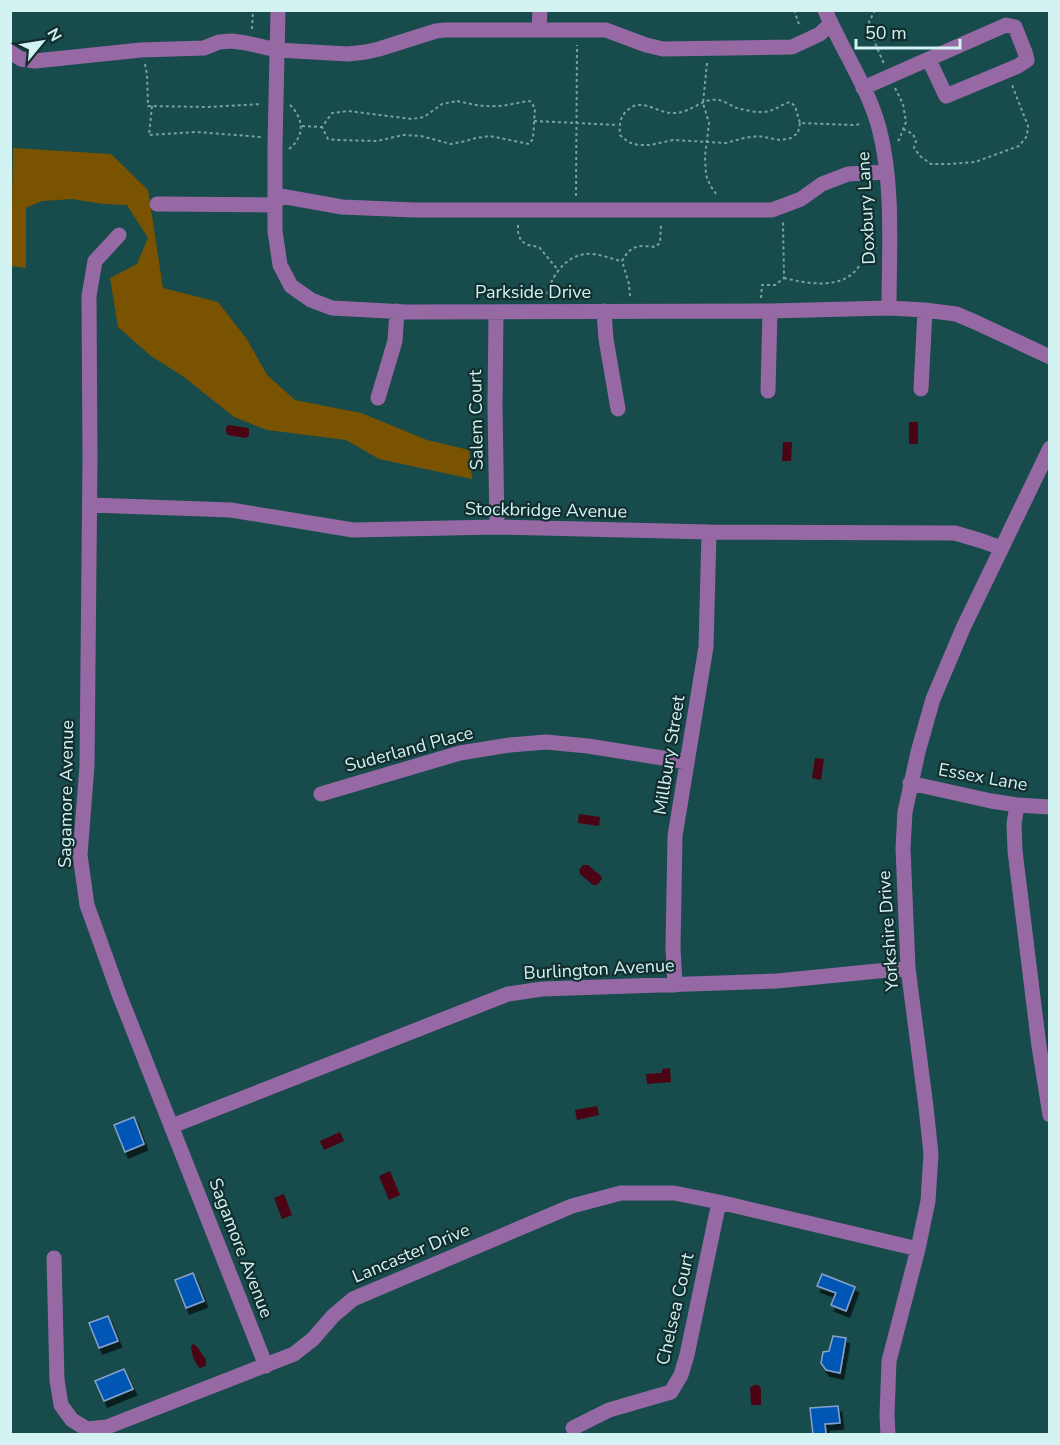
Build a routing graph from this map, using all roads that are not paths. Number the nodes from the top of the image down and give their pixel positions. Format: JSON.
{"nodes":[{"id":1,"x":278,"y":10,"type":"edge"},
{"id":2,"x":540,"y":10,"type":"edge"},
{"id":3,"x":828,"y":17,"type":"edge"},
{"id":4,"x":539,"y":30,"type":"junction"},
{"id":5,"x":277,"y":50,"type":"junction"},
{"id":6,"x":10,"y":52,"type":"edge"},
{"id":7,"x":929,"y":60,"type":"junction"},
{"id":8,"x":863,"y":87,"type":"junction"},
{"id":9,"x":886,"y":172,"type":"junction"},
{"id":10,"x":275,"y":200,"type":"junction"},
{"id":11,"x":157,"y":204,"type":"dead end"},
{"id":12,"x":119,"y":235,"type":"dead end"},
{"id":13,"x":889,"y":308,"type":"junction"},
{"id":14,"x":925,"y":310,"type":"junction"},
{"id":15,"x":397,"y":311,"type":"junction"},
{"id":16,"x":604,"y":311,"type":"junction"},
{"id":17,"x":766,"y":311,"type":"junction"},
{"id":18,"x":496,"y":312,"type":"junction"},
{"id":19,"x":1050,"y":357,"type":"edge"},
{"id":20,"x":921,"y":389,"type":"dead end"},
{"id":21,"x":768,"y":391,"type":"dead end"},
{"id":22,"x":378,"y":398,"type":"dead end"},
{"id":23,"x":618,"y":409,"type":"dead end"},
{"id":24,"x":1050,"y":448,"type":"edge"},
{"id":25,"x":90,"y":505,"type":"junction"},
{"id":26,"x":498,"y":527,"type":"junction"},
{"id":27,"x":709,"y":532,"type":"junction"},
{"id":28,"x":1001,"y":548,"type":"junction"},
{"id":29,"x":687,"y":762,"type":"junction"},
{"id":30,"x":910,"y":783,"type":"junction"},
{"id":31,"x":321,"y":794,"type":"dead end"},
{"id":32,"x":1017,"y":805,"type":"junction"},
{"id":33,"x":1050,"y":807,"type":"edge"},
{"id":34,"x":908,"y":968,"type":"junction"},
{"id":35,"x":675,"y":985,"type":"junction"},
{"id":36,"x":1050,"y":1115,"type":"edge"},
{"id":37,"x":172,"y":1126,"type":"junction"},
{"id":38,"x":719,"y":1202,"type":"junction"},
{"id":39,"x":918,"y":1249,"type":"junction"},
{"id":40,"x":54,"y":1258,"type":"dead end"},
{"id":41,"x":266,"y":1366,"type":"junction"},
{"id":42,"x":573,"y":1428,"type":"dead end"},
{"id":43,"x":888,"y":1434,"type":"edge"}],
"edges":[{"from":1,"to":5,"type":"street","name":"Parkside Drive"},
{"from":2,"to":4,"type":"street"},
{"from":3,"to":4,"type":"street"},
{"from":3,"to":8,"type":"street","name":"Doxbury Lane"},
{"from":4,"to":5,"type":"street"},
{"from":5,"to":6,"type":"street"},
{"from":5,"to":10,"type":"street","name":"Parkside Drive"},
{"from":7,"to":7,"type":"street"},
{"from":7,"to":8,"type":"street"},
{"from":8,"to":9,"type":"street","name":"Doxbury Lane"},
{"from":9,"to":10,"type":"street"},
{"from":9,"to":13,"type":"street","name":"Doxbury Lane"},
{"from":10,"to":11,"type":"street"},
{"from":10,"to":15,"type":"street","name":"Parkside Drive"},
{"from":12,"to":25,"type":"street","name":"Sagamore Avenue"},
{"from":13,"to":14,"type":"street","name":"Parkside Drive"},
{"from":13,"to":17,"type":"street","name":"Parkside Drive"},
{"from":14,"to":19,"type":"street","name":"Parkside Drive"},
{"from":14,"to":20,"type":"street"},
{"from":15,"to":18,"type":"street","name":"Parkside Drive"},
{"from":15,"to":22,"type":"street"},
{"from":16,"to":17,"type":"street","name":"Parkside Drive"},
{"from":16,"to":18,"type":"street","name":"Parkside Drive"},
{"from":16,"to":23,"type":"street"},
{"from":17,"to":21,"type":"street"},
{"from":18,"to":26,"type":"street","name":"Salem Court"},
{"from":24,"to":28,"type":"street","name":"Yorkshire Drive"},
{"from":25,"to":26,"type":"street","name":"Stockbridge Avenue"},
{"from":25,"to":37,"type":"street","name":"Sagamore Avenue"},
{"from":26,"to":27,"type":"street","name":"Stockbridge Avenue"},
{"from":27,"to":28,"type":"street","name":"Stockbridge Avenue"},
{"from":27,"to":29,"type":"street","name":"Millbury Street"},
{"from":28,"to":30,"type":"street","name":"Yorkshire Drive"},
{"from":29,"to":31,"type":"street","name":"Suderland Place"},
{"from":29,"to":35,"type":"street","name":"Millbury Street"},
{"from":30,"to":32,"type":"street","name":"Essex Lane"},
{"from":30,"to":34,"type":"street","name":"Yorkshire Drive"},
{"from":32,"to":33,"type":"street","name":"Essex Lane"},
{"from":32,"to":36,"type":"street"},
{"from":34,"to":35,"type":"street","name":"Burlington Avenue"},
{"from":34,"to":39,"type":"street","name":"Yorkshire Drive"},
{"from":35,"to":37,"type":"street","name":"Burlington Avenue"},
{"from":37,"to":41,"type":"street","name":"Sagamore Avenue"},
{"from":38,"to":39,"type":"street","name":"Lancaster Drive"},
{"from":38,"to":41,"type":"street","name":"Lancaster Drive"},
{"from":38,"to":42,"type":"street","name":"Chelsea Court"},
{"from":39,"to":43,"type":"street","name":"Yorkshire Drive"},
{"from":40,"to":41,"type":"street","name":"Lancaster Drive"}]}
